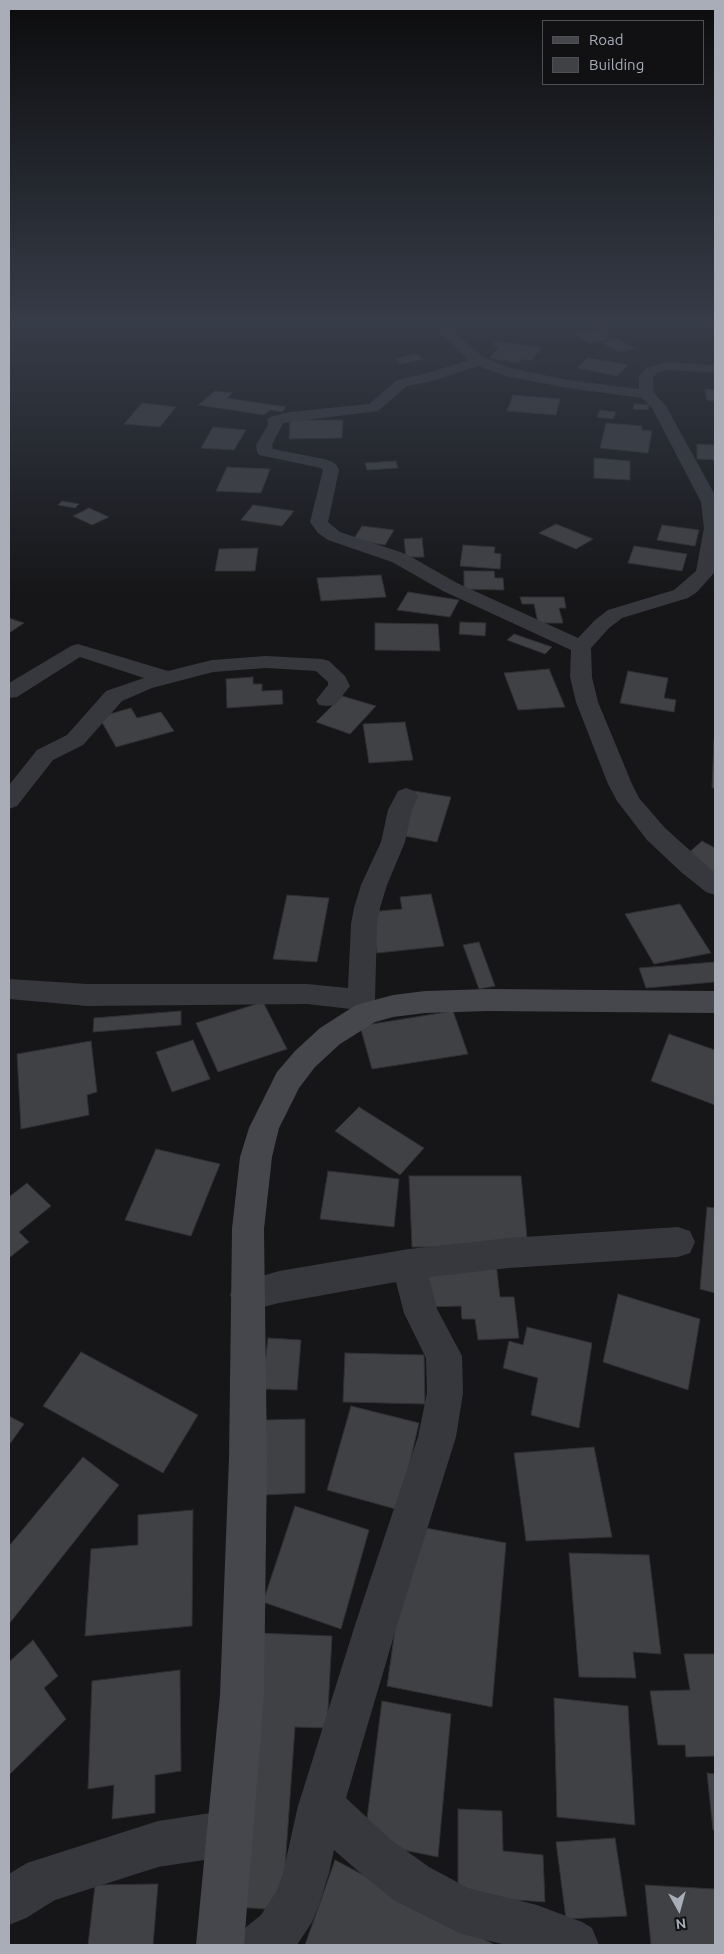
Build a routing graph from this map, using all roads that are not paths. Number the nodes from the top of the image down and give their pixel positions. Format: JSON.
{"nodes":[{"id":1,"x":307,"y":415,"type":"edge"},
{"id":2,"x":663,"y":415,"type":"edge"},
{"id":3,"x":581,"y":646,"type":"junction"},
{"id":4,"x":167,"y":678,"type":"junction"},
{"id":5,"x":9,"y":692,"type":"edge"},
{"id":6,"x":327,"y":700,"type":"dead end"},
{"id":7,"x":406,"y":796,"type":"dead end"},
{"id":8,"x":9,"y":801,"type":"edge"},
{"id":9,"x":715,"y":886,"type":"edge"},
{"id":10,"x":9,"y":989,"type":"edge"},
{"id":11,"x":715,"y":1002,"type":"edge"},
{"id":12,"x":363,"y":1006,"type":"junction"},
{"id":13,"x":678,"y":1242,"type":"dead end"},
{"id":14,"x":409,"y":1264,"type":"junction"},
{"id":15,"x":247,"y":1295,"type":"junction"},
{"id":16,"x":320,"y":1806,"type":"junction"},
{"id":17,"x":230,"y":1833,"type":"junction"},
{"id":18,"x":9,"y":1901,"type":"edge"},
{"id":19,"x":220,"y":1945,"type":"edge"},
{"id":20,"x":262,"y":1945,"type":"edge"},
{"id":21,"x":576,"y":1945,"type":"edge"}],
"edges":[{"from":1,"to":3,"type":"street"},
{"from":2,"to":3,"type":"street"},
{"from":3,"to":9,"type":"street"},
{"from":4,"to":5,"type":"street"},
{"from":4,"to":6,"type":"street"},
{"from":4,"to":8,"type":"street"},
{"from":7,"to":12,"type":"street"},
{"from":10,"to":12,"type":"street"},
{"from":11,"to":12,"type":"street"},
{"from":12,"to":15,"type":"street"},
{"from":13,"to":14,"type":"street"},
{"from":14,"to":15,"type":"street"},
{"from":14,"to":16,"type":"street"},
{"from":15,"to":17,"type":"street"},
{"from":16,"to":20,"type":"street"},
{"from":16,"to":21,"type":"street"},
{"from":17,"to":18,"type":"street"},
{"from":17,"to":19,"type":"street"}]}
